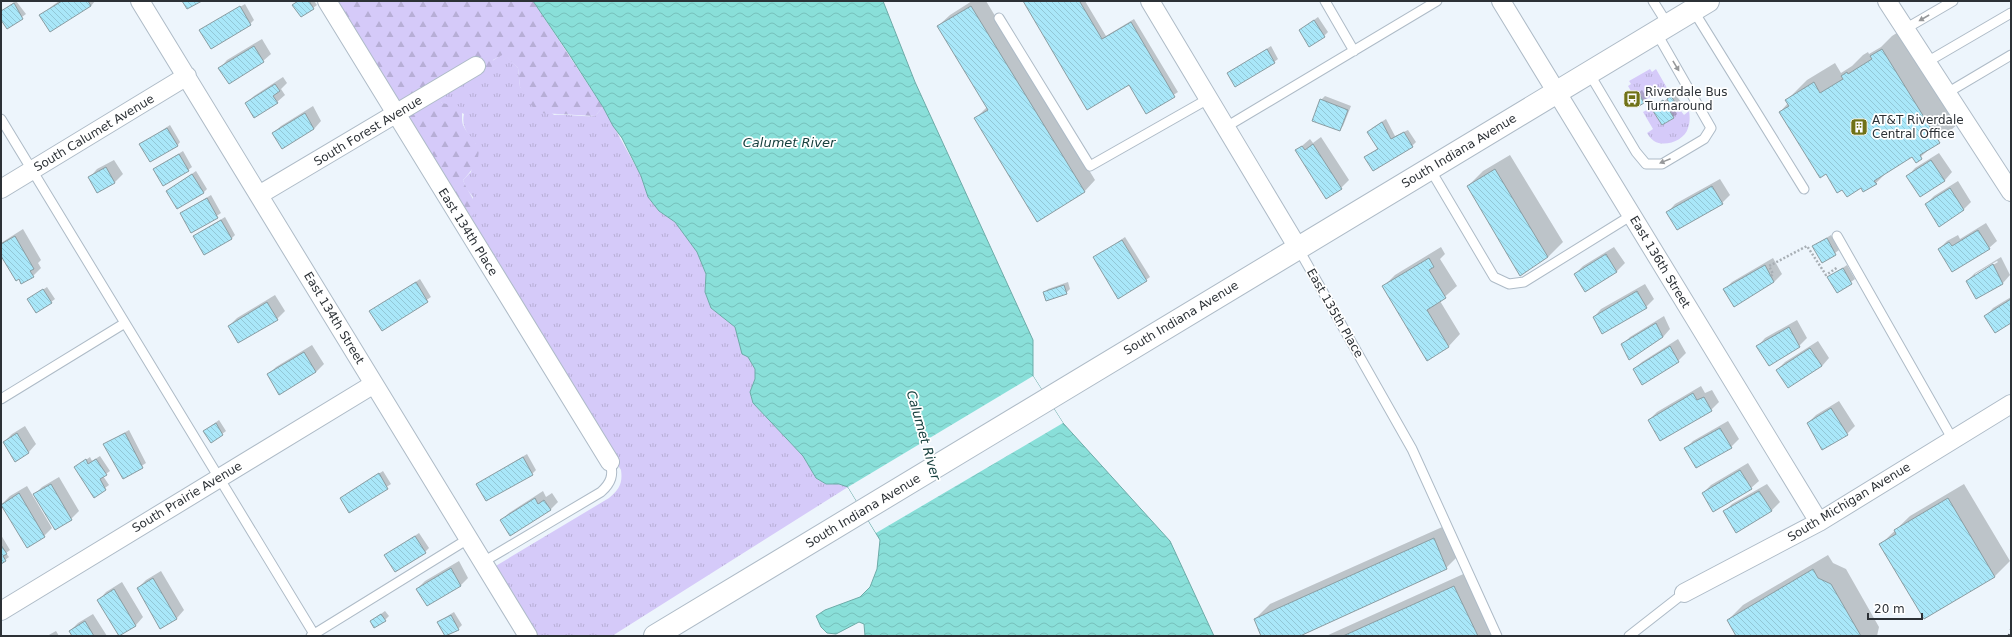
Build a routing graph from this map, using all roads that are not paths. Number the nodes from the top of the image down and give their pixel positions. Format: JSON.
{"nodes":[{"id":1,"x":140,"y":1,"type":"edge"},
{"id":2,"x":327,"y":1,"type":"edge"},
{"id":3,"x":1150,"y":1,"type":"edge"},
{"id":4,"x":1324,"y":1,"type":"edge"},
{"id":5,"x":1437,"y":1,"type":"edge"},
{"id":6,"x":1501,"y":1,"type":"edge"},
{"id":7,"x":1653,"y":1,"type":"edge"},
{"id":8,"x":1887,"y":1,"type":"edge"},
{"id":9,"x":1953,"y":1,"type":"edge"},
{"id":10,"x":1700,"y":6,"type":"edge"},
{"id":11,"x":2011,"y":13,"type":"edge"},
{"id":12,"x":999,"y":18,"type":"dead end"},
{"id":13,"x":1662,"y":29,"type":"junction"},
{"id":14,"x":1905,"y":29,"type":"junction"},
{"id":15,"x":1354,"y":51,"type":"junction"},
{"id":16,"x":2011,"y":55,"type":"edge"},
{"id":17,"x":1927,"y":62,"type":"junction"},
{"id":18,"x":476,"y":66,"type":"dead end"},
{"id":19,"x":1589,"y":72,"type":"junction"},
{"id":20,"x":187,"y":76,"type":"junction"},
{"id":21,"x":1556,"y":92,"type":"junction"},
{"id":22,"x":1947,"y":93,"type":"junction"},
{"id":23,"x":1208,"y":98,"type":"junction"},
{"id":24,"x":396,"y":114,"type":"junction"},
{"id":25,"x":1,"y":119,"type":"edge"},
{"id":26,"x":1226,"y":127,"type":"junction"},
{"id":27,"x":1429,"y":168,"type":"junction"},
{"id":28,"x":32,"y":170,"type":"junction"},
{"id":29,"x":1,"y":189,"type":"edge"},
{"id":30,"x":1804,"y":189,"type":"dead end"},
{"id":31,"x":2011,"y":192,"type":"edge"},
{"id":32,"x":259,"y":195,"type":"junction"},
{"id":33,"x":1632,"y":215,"type":"junction"},
{"id":34,"x":1837,"y":236,"type":"dead end"},
{"id":35,"x":1298,"y":248,"type":"junction"},
{"id":36,"x":125,"y":323,"type":"junction"},
{"id":37,"x":374,"y":384,"type":"junction"},
{"id":38,"x":1,"y":399,"type":"edge"},
{"id":39,"x":2011,"y":404,"type":"edge"},
{"id":40,"x":1953,"y":440,"type":"junction"},
{"id":41,"x":610,"y":462,"type":"joint"},
{"id":42,"x":219,"y":478,"type":"junction"},
{"id":43,"x":1819,"y":522,"type":"junction"},
{"id":44,"x":468,"y":539,"type":"junction"},
{"id":45,"x":483,"y":562,"type":"junction"},
{"id":46,"x":1684,"y":593,"type":"joint"},
{"id":47,"x":1,"y":611,"type":"edge"},
{"id":48,"x":312,"y":635,"type":"edge"},
{"id":49,"x":528,"y":636,"type":"edge"},
{"id":50,"x":655,"y":636,"type":"edge"},
{"id":51,"x":1497,"y":636,"type":"edge"},
{"id":52,"x":1629,"y":636,"type":"edge"}],
"edges":[{"from":1,"to":20,"type":"street","name":"East 134th Street"},
{"from":2,"to":24,"type":"street","name":"East 134th Place"},
{"from":3,"to":23,"type":"street","name":"East 135th Place"},
{"from":4,"to":15,"type":"lane"},
{"from":5,"to":15,"type":"lane"},
{"from":6,"to":21,"type":"street","name":"East 136th Street"},
{"from":7,"to":13,"type":"lane"},
{"from":8,"to":14,"type":"street"},
{"from":9,"to":14,"type":"lane","one_way":true},
{"from":10,"to":13,"type":"main road","name":"South Indiana Avenue"},
{"from":10,"to":30,"type":"lane"},
{"from":11,"to":17,"type":"lane"},
{"from":12,"to":23,"type":"lane"},
{"from":13,"to":19,"type":"main road","name":"South Indiana Avenue"},
{"from":13,"to":19,"type":"lane","one_way":true},
{"from":14,"to":17,"type":"street"},
{"from":15,"to":26,"type":"lane"},
{"from":16,"to":22,"type":"lane"},
{"from":17,"to":22,"type":"street"},
{"from":18,"to":24,"type":"street","name":"South Forest Avenue"},
{"from":19,"to":21,"type":"main road","name":"South Indiana Avenue"},
{"from":20,"to":28,"type":"street","name":"South Calumet Avenue"},
{"from":20,"to":32,"type":"street","name":"East 134th Street"},
{"from":21,"to":27,"type":"main road","name":"South Indiana Avenue"},
{"from":21,"to":33,"type":"street","name":"East 136th Street"},
{"from":22,"to":31,"type":"street"},
{"from":23,"to":26,"type":"street","name":"East 135th Place"},
{"from":24,"to":32,"type":"street","name":"South Forest Avenue"},
{"from":24,"to":41,"type":"street","name":"East 134th Place"},
{"from":25,"to":28,"type":"lane"},
{"from":26,"to":35,"type":"street","name":"East 135th Place"},
{"from":27,"to":33,"type":"lane"},
{"from":27,"to":35,"type":"main road","name":"South Indiana Avenue"},
{"from":28,"to":29,"type":"street","name":"South Calumet Avenue"},
{"from":28,"to":36,"type":"lane"},
{"from":32,"to":37,"type":"street","name":"East 134th Street"},
{"from":33,"to":43,"type":"street","name":"East 136th Street"},
{"from":34,"to":40,"type":"lane"},
{"from":35,"to":50,"type":"main road","name":"South Indiana Avenue"},
{"from":35,"to":51,"type":"lane","name":"East 135th Place"},
{"from":36,"to":38,"type":"lane"},
{"from":36,"to":42,"type":"lane"},
{"from":37,"to":42,"type":"street","name":"South Prairie Avenue"},
{"from":37,"to":44,"type":"street","name":"East 134th Street"},
{"from":39,"to":40,"type":"street","name":"South Michigan Avenue"},
{"from":40,"to":43,"type":"street","name":"South Michigan Avenue"},
{"from":41,"to":45,"type":"lane"},
{"from":42,"to":47,"type":"street","name":"South Prairie Avenue"},
{"from":42,"to":48,"type":"lane"},
{"from":43,"to":46,"type":"street","name":"South Michigan Avenue"},
{"from":44,"to":45,"type":"street","name":"East 134th Street"},
{"from":44,"to":48,"type":"lane"},
{"from":45,"to":49,"type":"street","name":"East 134th Street"},
{"from":46,"to":52,"type":"lane"}]}
